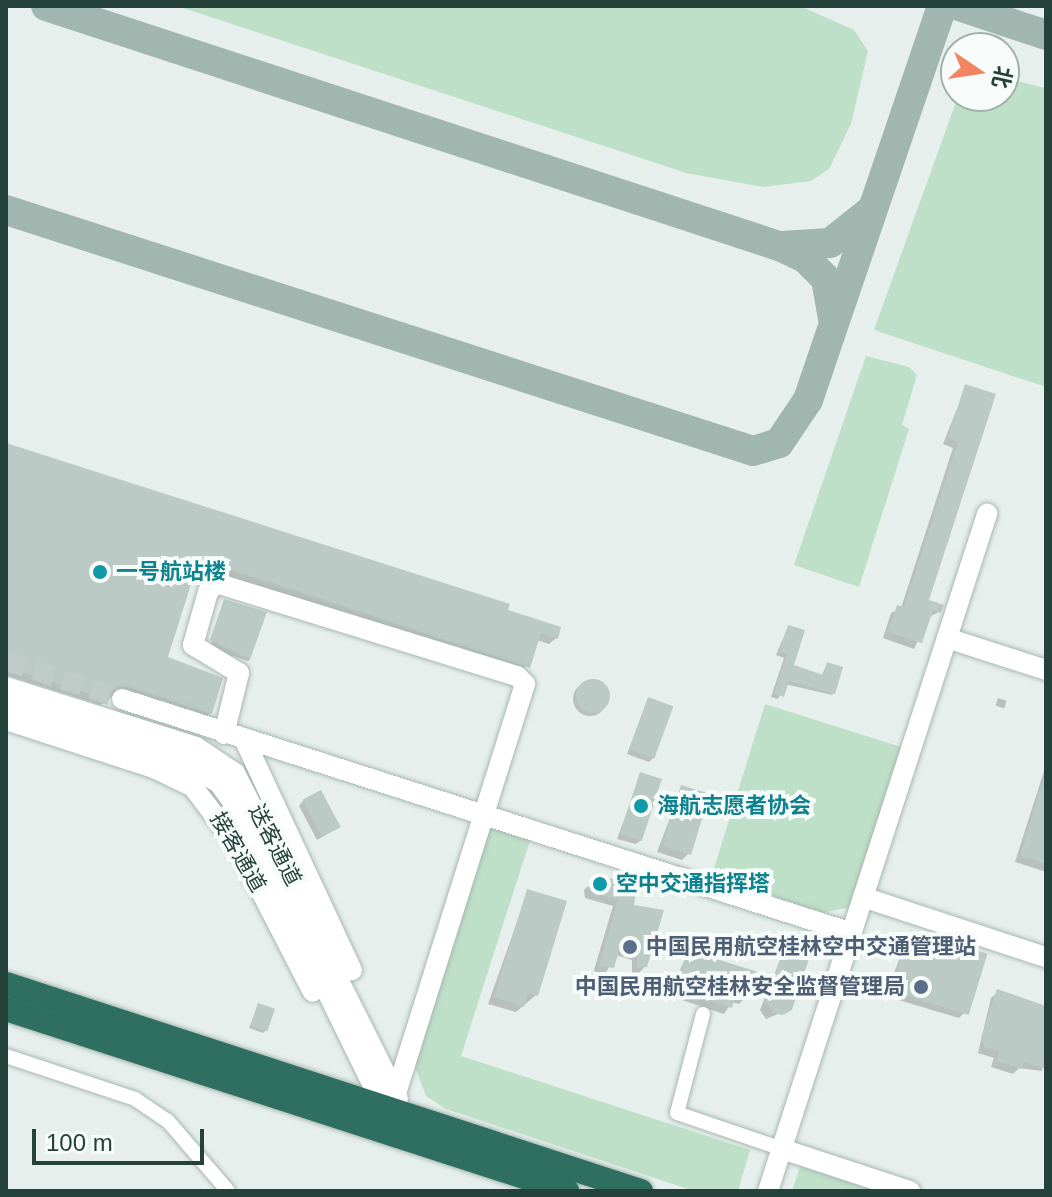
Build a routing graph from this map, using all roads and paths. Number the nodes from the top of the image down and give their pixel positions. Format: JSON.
{"nodes":[{"id":1,"x":987,"y":514,"type":"dead end"},
{"id":2,"x":947,"y":638,"type":"junction"},
{"id":3,"x":1046,"y":670,"type":"edge"},
{"id":4,"x":6,"y":687,"type":"edge"},
{"id":5,"x":122,"y":699,"type":"tunnel mouth"},
{"id":6,"x":6,"y":703,"type":"edge"},
{"id":7,"x":6,"y":720,"type":"edge"},
{"id":8,"x":224,"y":734,"type":"junction"},
{"id":9,"x":245,"y":741,"type":"junction"},
{"id":10,"x":485,"y":817,"type":"junction"},
{"id":11,"x":863,"y":897,"type":"junction"},
{"id":12,"x":295,"y":905,"type":"junction"},
{"id":13,"x":852,"y":933,"type":"junction"},
{"id":14,"x":1046,"y":957,"type":"edge"},
{"id":15,"x":6,"y":984,"type":"edge"},
{"id":16,"x":6,"y":1009,"type":"edge"},
{"id":17,"x":703,"y":1014,"type":"dead end"},
{"id":18,"x":356,"y":1049,"type":"junction"},
{"id":19,"x":6,"y":1056,"type":"edge"},
{"id":20,"x":400,"y":1113,"type":"junction"},
{"id":21,"x":782,"y":1149,"type":"junction"},
{"id":22,"x":228,"y":1191,"type":"edge"},
{"id":23,"x":567,"y":1191,"type":"edge"},
{"id":24,"x":641,"y":1191,"type":"edge"},
{"id":25,"x":768,"y":1191,"type":"edge"},
{"id":26,"x":910,"y":1191,"type":"edge"}],
"edges":[{"from":1,"to":2,"type":"street"},
{"from":2,"to":3,"type":"street"},
{"from":2,"to":11,"type":"street"},
{"from":4,"to":12,"type":"street","name":"送客通道"},
{"from":5,"to":8,"type":"street"},
{"from":6,"to":12,"type":"street","name":"送客通道"},
{"from":7,"to":18,"type":"street","name":"接客通道"},
{"from":8,"to":9,"type":"street"},
{"from":8,"to":10,"type":"street"},
{"from":9,"to":10,"type":"street"},
{"from":9,"to":20,"type":"street"},
{"from":10,"to":13,"type":"street"},
{"from":10,"to":20,"type":"street"},
{"from":11,"to":13,"type":"street"},
{"from":11,"to":14,"type":"street"},
{"from":12,"to":18,"type":"street","name":"送客通道"},
{"from":12,"to":20,"type":"street","name":"送客通道"},
{"from":13,"to":21,"type":"street"},
{"from":15,"to":20,"type":"highway"},
{"from":16,"to":20,"type":"highway"},
{"from":17,"to":21,"type":"street"},
{"from":18,"to":20,"type":"street","name":"送客通道"},
{"from":19,"to":22,"type":"street"},
{"from":20,"to":23,"type":"highway"},
{"from":20,"to":24,"type":"highway"},
{"from":21,"to":25,"type":"street"},
{"from":21,"to":26,"type":"street"}]}
